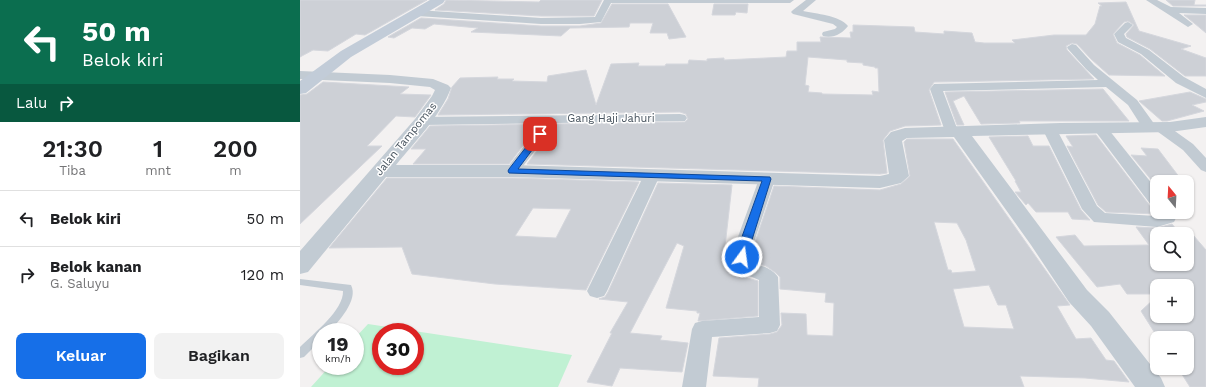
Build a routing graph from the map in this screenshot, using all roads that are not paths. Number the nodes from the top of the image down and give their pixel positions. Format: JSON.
{"nodes":[{"id":1,"x":608,"y":0,"type":"edge"},
{"id":2,"x":790,"y":0,"type":"edge"},
{"id":3,"x":812,"y":0,"type":"edge"},
{"id":4,"x":1150,"y":0,"type":"edge"},
{"id":5,"x":431,"y":2,"type":"edge"},
{"id":6,"x":1169,"y":10,"type":"junction"},
{"id":7,"x":1206,"y":11,"type":"edge"},
{"id":8,"x":417,"y":14,"type":"junction"},
{"id":9,"x":1188,"y":24,"type":"dead end"},
{"id":10,"x":1128,"y":25,"type":"dead end"},
{"id":11,"x":827,"y":34,"type":"dead end"},
{"id":12,"x":1072,"y":47,"type":"dead end"},
{"id":13,"x":300,"y":75,"type":"edge"},
{"id":14,"x":318,"y":76,"type":"junction"},
{"id":15,"x":1110,"y":83,"type":"junction"},
{"id":16,"x":300,"y":89,"type":"edge"},
{"id":17,"x":1206,"y":94,"type":"edge"},
{"id":18,"x":680,"y":118,"type":"dead end"},
{"id":19,"x":422,"y":121,"type":"junction"},
{"id":20,"x":1206,"y":122,"type":"edge"},
{"id":21,"x":1155,"y":127,"type":"junction"},
{"id":22,"x":1049,"y":128,"type":"junction"},
{"id":23,"x":1100,"y":128,"type":"junction"},
{"id":24,"x":955,"y":131,"type":"junction"},
{"id":25,"x":540,"y":134,"type":"dead end"},
{"id":26,"x":1206,"y":167,"type":"edge"},
{"id":27,"x":381,"y":171,"type":"junction"},
{"id":28,"x":512,"y":171,"type":"junction"},
{"id":29,"x":652,"y":175,"type":"junction"},
{"id":30,"x":767,"y":179,"type":"junction"},
{"id":31,"x":1150,"y":192,"type":"edge"},
{"id":32,"x":1165,"y":219,"type":"edge"},
{"id":33,"x":300,"y":266,"type":"edge"},
{"id":34,"x":300,"y":282,"type":"edge"},
{"id":35,"x":597,"y":291,"type":"dead end"},
{"id":36,"x":300,"y":354,"type":"edge"},
{"id":37,"x":694,"y":387,"type":"edge"},
{"id":38,"x":1151,"y":387,"type":"edge"}],
"edges":[{"from":1,"to":2,"type":"street"},
{"from":1,"to":8,"type":"street"},
{"from":3,"to":11,"type":"street"},
{"from":4,"to":6,"type":"street"},
{"from":5,"to":8,"type":"main road"},
{"from":6,"to":7,"type":"street"},
{"from":6,"to":9,"type":"street"},
{"from":8,"to":14,"type":"main road"},
{"from":10,"to":17,"type":"street"},
{"from":12,"to":15,"type":"street"},
{"from":13,"to":14,"type":"street"},
{"from":14,"to":16,"type":"main road"},
{"from":14,"to":19,"type":"street","name":"Jalan Tampomas"},
{"from":15,"to":21,"type":"street"},
{"from":15,"to":24,"type":"street"},
{"from":18,"to":19,"type":"street","name":"Gang Haji Jahuri"},
{"from":19,"to":27,"type":"street","name":"Jalan Tampomas"},
{"from":20,"to":21,"type":"street"},
{"from":21,"to":23,"type":"street"},
{"from":21,"to":26,"type":"street"},
{"from":22,"to":23,"type":"street"},
{"from":22,"to":24,"type":"street"},
{"from":22,"to":32,"type":"street"},
{"from":23,"to":31,"type":"street"},
{"from":24,"to":30,"type":"street"},
{"from":24,"to":38,"type":"street"},
{"from":25,"to":28,"type":"street"},
{"from":27,"to":28,"type":"street"},
{"from":27,"to":33,"type":"street","name":"Jalan Tampomas"},
{"from":28,"to":29,"type":"street"},
{"from":29,"to":30,"type":"street"},
{"from":29,"to":35,"type":"street"},
{"from":30,"to":37,"type":"street"},
{"from":34,"to":36,"type":"lane"}]}
